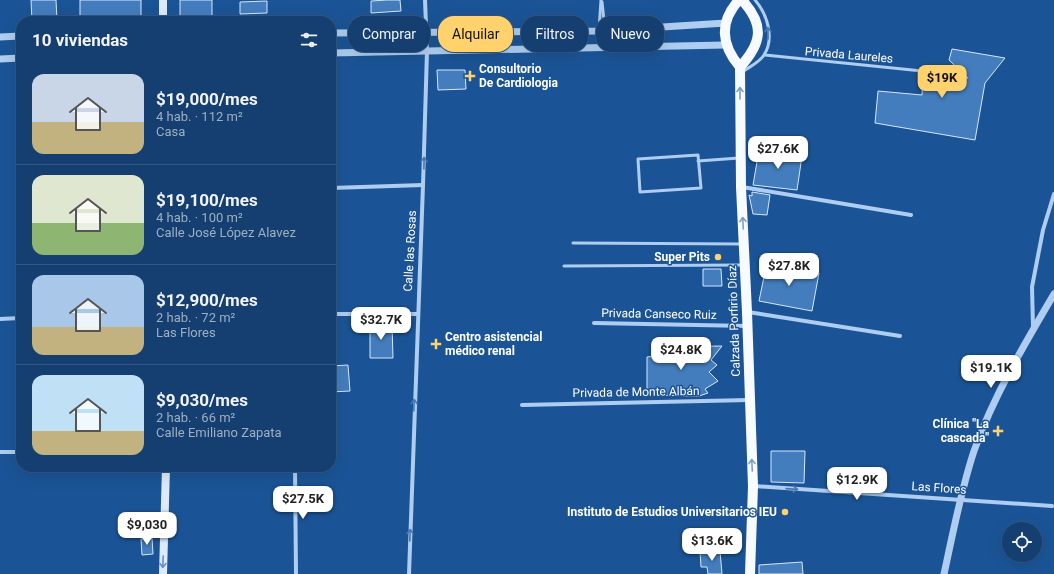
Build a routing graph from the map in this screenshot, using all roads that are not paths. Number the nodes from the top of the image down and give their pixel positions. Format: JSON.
{"nodes":[{"id":1,"x":163,"y":0,"type":"edge"},
{"id":2,"x":425,"y":0,"type":"edge"},
{"id":3,"x":601,"y":0,"type":"edge"},
{"id":4,"x":741,"y":0,"type":"edge"},
{"id":5,"x":755,"y":0,"type":"edge"},
{"id":6,"x":163,"y":16,"type":"edge"},
{"id":7,"x":425,"y":16,"type":"edge"},
{"id":8,"x":602,"y":16,"type":"edge"},
{"id":9,"x":602,"y":16,"type":"edge"},
{"id":10,"x":726,"y":23,"type":"junction"},
{"id":11,"x":664,"y":27,"type":"edge"},
{"id":12,"x":596,"y":31,"type":"edge"},
{"id":13,"x":336,"y":33,"type":"edge"},
{"id":14,"x":348,"y":33,"type":"edge"},
{"id":15,"x":430,"y":33,"type":"edge"},
{"id":16,"x":16,"y":36,"type":"edge"},
{"id":17,"x":0,"y":37,"type":"edge"},
{"id":18,"x":725,"y":45,"type":"junction"},
{"id":19,"x":426,"y":52,"type":"joint"},
{"id":20,"x":430,"y":52,"type":"edge"},
{"id":21,"x":336,"y":53,"type":"edge"},
{"id":22,"x":765,"y":55,"type":"junction"},
{"id":23,"x":16,"y":58,"type":"edge"},
{"id":24,"x":0,"y":59,"type":"edge"},
{"id":25,"x":740,"y":70,"type":"junction"},
{"id":26,"x":932,"y":72,"type":"dead end"},
{"id":27,"x":740,"y":158,"type":"junction"},
{"id":28,"x":698,"y":161,"type":"junction"},
{"id":29,"x":423,"y":185,"type":"junction"},
{"id":30,"x":741,"y":187,"type":"junction"},
{"id":31,"x":336,"y":188,"type":"edge"},
{"id":32,"x":1054,"y":194,"type":"edge"},
{"id":33,"x":911,"y":215,"type":"dead end"},
{"id":34,"x":573,"y":243,"type":"dead end"},
{"id":35,"x":744,"y":244,"type":"junction"},
{"id":36,"x":745,"y":264,"type":"junction"},
{"id":37,"x":564,"y":266,"type":"dead end"},
{"id":38,"x":1054,"y":294,"type":"edge"},
{"id":39,"x":748,"y":312,"type":"junction"},
{"id":40,"x":336,"y":314,"type":"edge"},
{"id":41,"x":417,"y":314,"type":"junction"},
{"id":42,"x":16,"y":318,"type":"edge"},
{"id":43,"x":0,"y":319,"type":"edge"},
{"id":44,"x":594,"y":323,"type":"dead end"},
{"id":45,"x":748,"y":326,"type":"junction"},
{"id":46,"x":1033,"y":330,"type":"junction"},
{"id":47,"x":900,"y":336,"type":"dead end"},
{"id":48,"x":749,"y":400,"type":"junction"},
{"id":49,"x":522,"y":405,"type":"dead end"},
{"id":50,"x":0,"y":452,"type":"edge"},
{"id":51,"x":16,"y":452,"type":"edge"},
{"id":52,"x":166,"y":472,"type":"edge"},
{"id":53,"x":295,"y":472,"type":"edge"},
{"id":54,"x":753,"y":486,"type":"junction"},
{"id":55,"x":961,"y":499,"type":"junction"},
{"id":56,"x":1052,"y":506,"type":"dead end"},
{"id":57,"x":163,"y":574,"type":"edge"},
{"id":58,"x":296,"y":574,"type":"edge"},
{"id":59,"x":408,"y":574,"type":"edge"},
{"id":60,"x":750,"y":574,"type":"edge"},
{"id":61,"x":944,"y":574,"type":"edge"}],
"edges":[{"from":1,"to":6,"type":"main road"},
{"from":2,"to":7,"type":"street","name":"Calle las Rosas"},
{"from":3,"to":8,"type":"lane"},
{"from":3,"to":9,"type":"lane"},
{"from":4,"to":10,"type":"main road"},
{"from":4,"to":25,"type":"main road"},
{"from":22,"to":5,"type":"lane","one_way":true},
{"from":10,"to":11,"type":"street"},
{"from":10,"to":18,"type":"main road"},
{"from":12,"to":15,"type":"street"},
{"from":13,"to":14,"type":"street"},
{"from":16,"to":17,"type":"street"},
{"from":18,"to":20,"type":"street"},
{"from":18,"to":25,"type":"main road"},
{"from":19,"to":21,"type":"street"},
{"from":29,"to":19,"type":"street","name":"Calle las Rosas","one_way":true},
{"from":22,"to":25,"type":"lane"},
{"from":22,"to":26,"type":"lane","name":"Privada Laureles"},
{"from":23,"to":24,"type":"street"},
{"from":27,"to":25,"type":"main road","name":"Calzada Porfirio Díaz","one_way":true},
{"from":27,"to":28,"type":"lane"},
{"from":27,"to":30,"type":"main road","name":"Calzada Porfirio Díaz"},
{"from":28,"to":28,"type":"lane"},
{"from":29,"to":31,"type":"street"},
{"from":29,"to":41,"type":"street","name":"Calle las Rosas"},
{"from":30,"to":33,"type":"street"},
{"from":35,"to":30,"type":"main road","name":"Calzada Porfirio Díaz","one_way":true},
{"from":32,"to":46,"type":"street"},
{"from":34,"to":35,"type":"lane"},
{"from":35,"to":36,"type":"main road","name":"Calzada Porfirio Díaz"},
{"from":36,"to":37,"type":"lane"},
{"from":36,"to":39,"type":"main road","name":"Calzada Porfirio Díaz"},
{"from":38,"to":46,"type":"street"},
{"from":39,"to":45,"type":"main road","name":"Calzada Porfirio Díaz"},
{"from":39,"to":47,"type":"street"},
{"from":40,"to":41,"type":"street"},
{"from":59,"to":41,"type":"street","name":"Calle las Rosas","one_way":true},
{"from":42,"to":43,"type":"street"},
{"from":44,"to":45,"type":"street","name":"Privada Canseco Ruiz"},
{"from":45,"to":48,"type":"main road","name":"Calzada Porfirio Díaz"},
{"from":46,"to":55,"type":"street"},
{"from":48,"to":49,"type":"street","name":"Privada de Monte Albán"},
{"from":54,"to":48,"type":"main road","name":"Calzada Porfirio Díaz","one_way":true},
{"from":50,"to":51,"type":"street"},
{"from":52,"to":57,"type":"main road","one_way":true},
{"from":53,"to":58,"type":"street"},
{"from":54,"to":55,"type":"street","name":"Las Flores","one_way":true},
{"from":54,"to":60,"type":"main road","name":"Calzada Porfirio Díaz"},
{"from":55,"to":56,"type":"street","name":"Las Flores"},
{"from":55,"to":61,"type":"street"}]}
